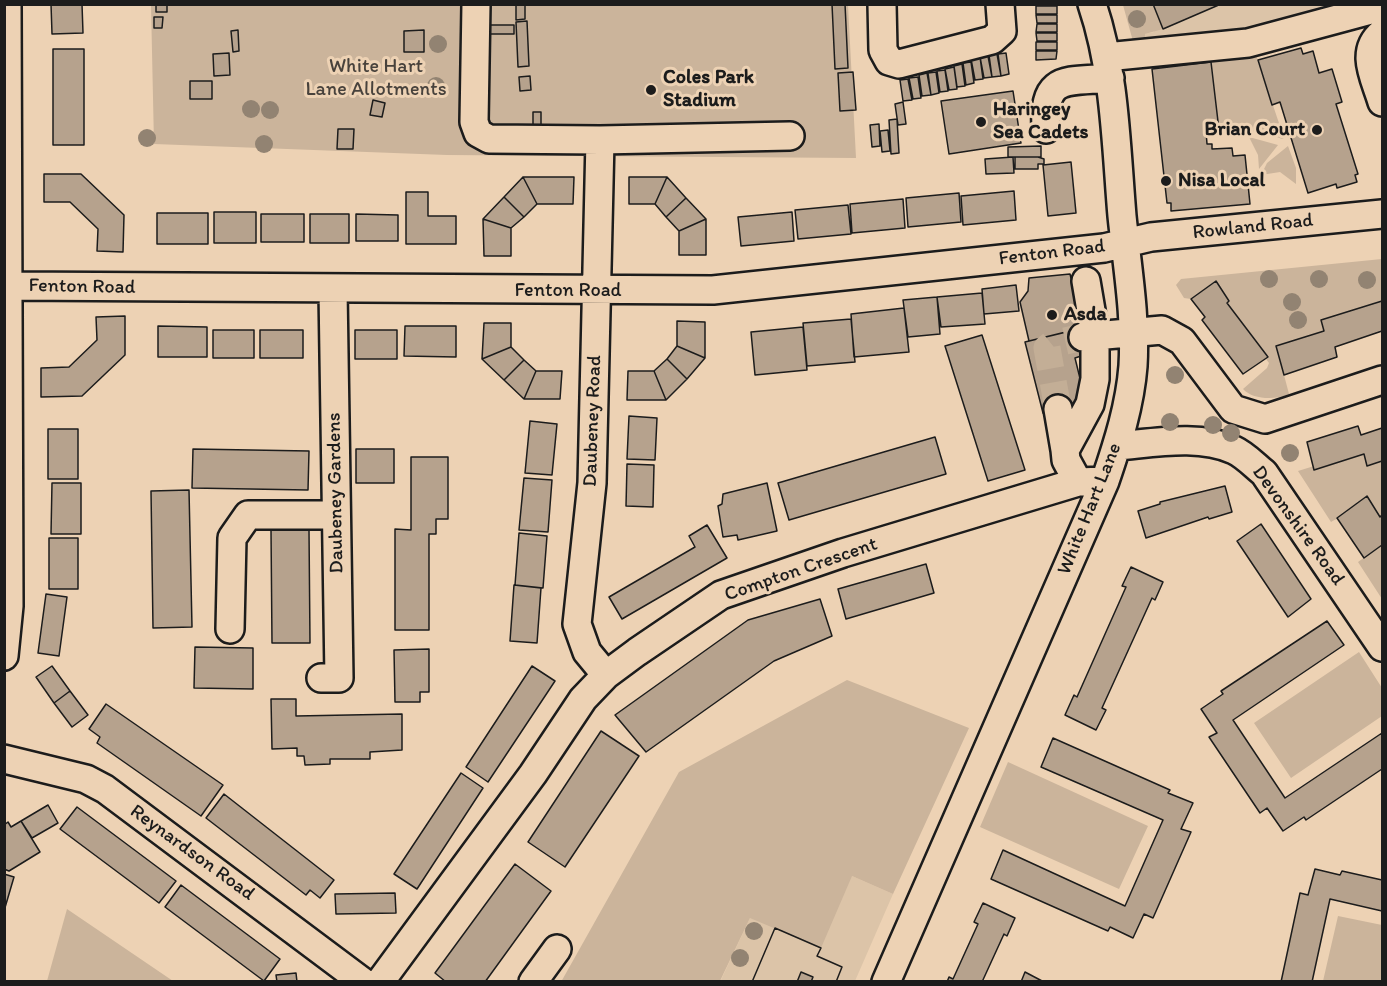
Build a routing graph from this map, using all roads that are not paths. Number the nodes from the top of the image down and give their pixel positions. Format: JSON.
{"nodes":[{"id":1,"x":476,"y":4,"type":"edge"},
{"id":2,"x":882,"y":4,"type":"edge"},
{"id":3,"x":1000,"y":4,"type":"edge"},
{"id":4,"x":1092,"y":4,"type":"edge"},
{"id":5,"x":1383,"y":7,"type":"edge"},
{"id":6,"x":6,"y":9,"type":"edge"},
{"id":7,"x":1383,"y":33,"type":"edge"},
{"id":8,"x":1108,"y":68,"type":"junction"},
{"id":9,"x":1383,"y":102,"type":"edge"},
{"id":10,"x":1046,"y":129,"type":"dead end"},
{"id":11,"x":790,"y":136,"type":"dead end"},
{"id":12,"x":600,"y":149,"type":"junction"},
{"id":13,"x":1383,"y":214,"type":"edge"},
{"id":14,"x":1125,"y":243,"type":"junction"},
{"id":15,"x":1086,"y":281,"type":"dead end"},
{"id":16,"x":8,"y":286,"type":"junction"},
{"id":17,"x":333,"y":290,"type":"junction"},
{"id":18,"x":597,"y":291,"type":"junction"},
{"id":19,"x":1134,"y":330,"type":"junction"},
{"id":20,"x":1089,"y":335,"type":"junction"},
{"id":21,"x":1383,"y":380,"type":"edge"},
{"id":22,"x":1058,"y":409,"type":"tunnel mouth"},
{"id":23,"x":1117,"y":446,"type":"junction"},
{"id":24,"x":1065,"y":450,"type":"junction"},
{"id":25,"x":1105,"y":481,"type":"junction"},
{"id":26,"x":1078,"y":482,"type":"junction"},
{"id":27,"x":336,"y":515,"type":"junction"},
{"id":28,"x":230,"y":629,"type":"dead end"},
{"id":29,"x":1383,"y":646,"type":"edge"},
{"id":30,"x":4,"y":656,"type":"edge"},
{"id":31,"x":606,"y":675,"type":"junction"},
{"id":32,"x":321,"y":678,"type":"dead end"},
{"id":33,"x":4,"y":759,"type":"edge"},
{"id":34,"x":557,"y":949,"type":"dead end"},
{"id":35,"x":363,"y":981,"type":"edge"},
{"id":36,"x":380,"y":981,"type":"edge"},
{"id":37,"x":533,"y":981,"type":"edge"},
{"id":38,"x":886,"y":981,"type":"edge"}],
"edges":[{"from":1,"to":12,"type":"street"},
{"from":2,"to":3,"type":"street"},
{"from":4,"to":8,"type":"street","name":"White Hart Lane"},
{"from":5,"to":8,"type":"street"},
{"from":6,"to":16,"type":"street"},
{"from":7,"to":9,"type":"street"},
{"from":8,"to":10,"type":"street"},
{"from":8,"to":14,"type":"street","name":"White Hart Lane"},
{"from":11,"to":12,"type":"street"},
{"from":12,"to":18,"type":"street","name":"Daubeney Road"},
{"from":13,"to":14,"type":"street","name":"Rowland Road"},
{"from":14,"to":18,"type":"street","name":"Fenton Road"},
{"from":14,"to":19,"type":"street","name":"White Hart Lane"},
{"from":15,"to":20,"type":"street"},
{"from":16,"to":17,"type":"street","name":"Fenton Road"},
{"from":16,"to":30,"type":"street"},
{"from":17,"to":18,"type":"street","name":"Fenton Road"},
{"from":17,"to":27,"type":"street","name":"Daubeney Gardens"},
{"from":18,"to":31,"type":"street","name":"Daubeney Road"},
{"from":19,"to":20,"type":"street"},
{"from":19,"to":21,"type":"street"},
{"from":19,"to":23,"type":"street","name":"White Hart Lane"},
{"from":20,"to":24,"type":"street"},
{"from":22,"to":24,"type":"street"},
{"from":23,"to":25,"type":"street","name":"White Hart Lane"},
{"from":23,"to":29,"type":"street","name":"Devonshire Road"},
{"from":24,"to":26,"type":"street"},
{"from":25,"to":26,"type":"street","name":"Compton Crescent"},
{"from":25,"to":38,"type":"street","name":"White Hart Lane"},
{"from":26,"to":31,"type":"street","name":"Compton Crescent"},
{"from":27,"to":28,"type":"street"},
{"from":27,"to":32,"type":"street","name":"Daubeney Gardens"},
{"from":31,"to":36,"type":"street","name":"Compton Crescent"},
{"from":33,"to":35,"type":"street","name":"Reynardson Road"},
{"from":34,"to":37,"type":"street"}]}
